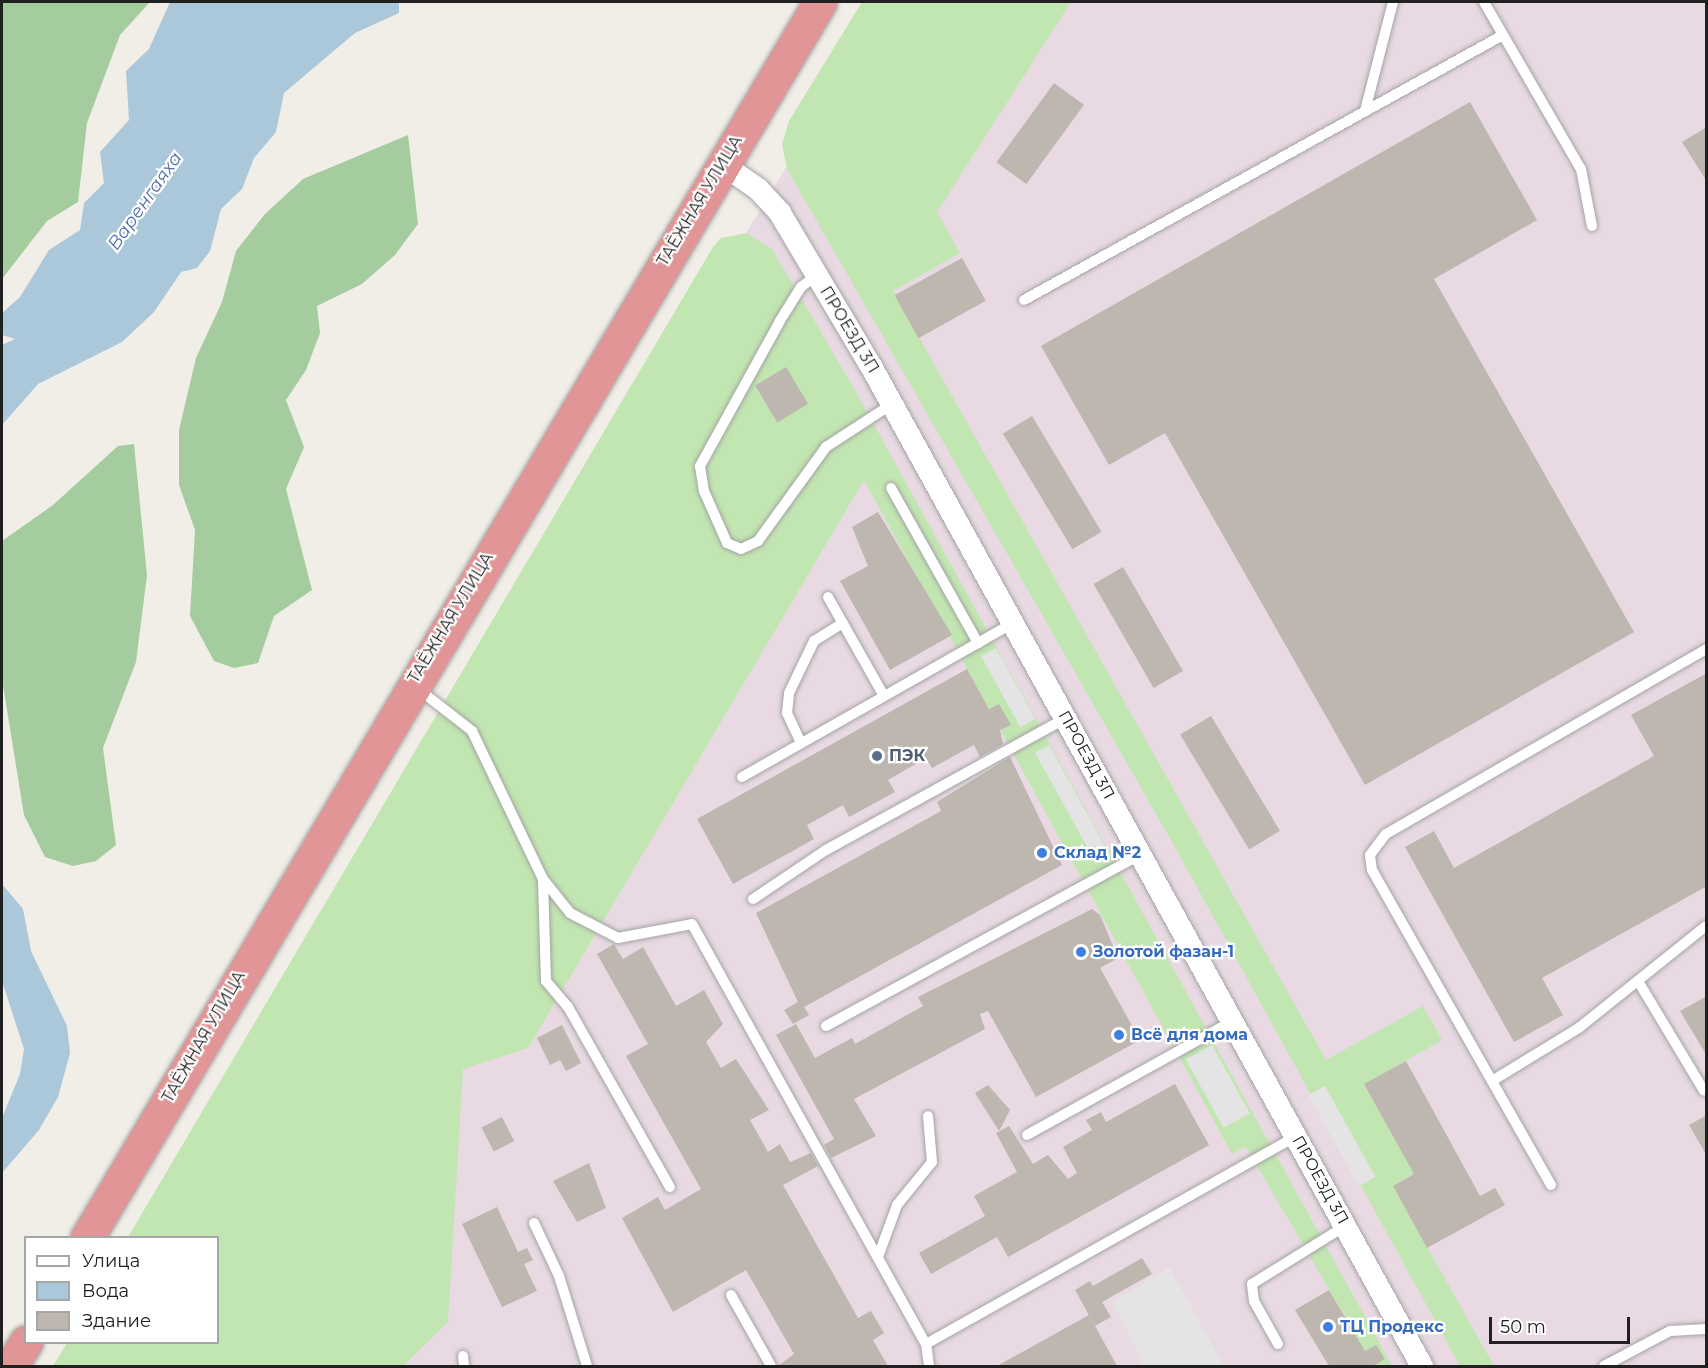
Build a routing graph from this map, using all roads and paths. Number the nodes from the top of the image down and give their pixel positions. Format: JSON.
{"nodes":[{"id":1,"x":820,"y":2,"type":"edge"},
{"id":2,"x":1393,"y":2,"type":"edge"},
{"id":3,"x":1484,"y":2,"type":"edge"},
{"id":4,"x":1503,"y":35,"type":"junction"},
{"id":5,"x":1365,"y":111,"type":"junction"},
{"id":6,"x":722,"y":164,"type":"junction"},
{"id":7,"x":1592,"y":226,"type":"dead end"},
{"id":8,"x":817,"y":275,"type":"junction"},
{"id":9,"x":1024,"y":300,"type":"dead end"},
{"id":10,"x":892,"y":404,"type":"junction"},
{"id":11,"x":891,"y":488,"type":"dead end"},
{"id":12,"x":828,"y":597,"type":"dead end"},
{"id":13,"x":843,"y":623,"type":"junction"},
{"id":14,"x":1013,"y":623,"type":"junction"},
{"id":15,"x":978,"y":643,"type":"junction"},
{"id":16,"x":1707,"y":649,"type":"edge"},
{"id":17,"x":411,"y":684,"type":"junction"},
{"id":18,"x":884,"y":696,"type":"junction"},
{"id":19,"x":1066,"y":718,"type":"junction"},
{"id":20,"x":801,"y":743,"type":"junction"},
{"id":21,"x":742,"y":777,"type":"dead end"},
{"id":22,"x":1140,"y":855,"type":"junction"},
{"id":23,"x":543,"y":879,"type":"junction"},
{"id":24,"x":753,"y":898,"type":"dead end"},
{"id":25,"x":1707,"y":926,"type":"edge"},
{"id":26,"x":1638,"y":981,"type":"junction"},
{"id":27,"x":1233,"y":1021,"type":"junction"},
{"id":28,"x":826,"y":1026,"type":"dead end"},
{"id":29,"x":1492,"y":1081,"type":"junction"},
{"id":30,"x":1704,"y":1091,"type":"dead end"},
{"id":31,"x":928,"y":1116,"type":"dead end"},
{"id":32,"x":1027,"y":1135,"type":"dead end"},
{"id":33,"x":1296,"y":1136,"type":"junction"},
{"id":34,"x":1551,"y":1185,"type":"dead end"},
{"id":35,"x":670,"y":1187,"type":"dead end"},
{"id":36,"x":534,"y":1223,"type":"dead end"},
{"id":37,"x":1345,"y":1226,"type":"junction"},
{"id":38,"x":88,"y":1236,"type":"edge"},
{"id":39,"x":878,"y":1257,"type":"junction"},
{"id":40,"x":731,"y":1295,"type":"dead end"},
{"id":41,"x":1707,"y":1329,"type":"edge"},
{"id":42,"x":25,"y":1344,"type":"edge"},
{"id":43,"x":926,"y":1344,"type":"junction"},
{"id":44,"x":1278,"y":1344,"type":"dead end"},
{"id":45,"x":1624,"y":1362,"type":"edge"},
{"id":46,"x":11,"y":1366,"type":"edge"},
{"id":47,"x":587,"y":1366,"type":"edge"},
{"id":48,"x":771,"y":1366,"type":"edge"},
{"id":49,"x":929,"y":1366,"type":"edge"},
{"id":50,"x":1420,"y":1366,"type":"edge"},
{"id":51,"x":1604,"y":1366,"type":"edge"}],
"edges":[{"from":1,"to":6,"type":"highway","name":"ТАЁЖНАЯ УЛИЦА"},
{"from":2,"to":5,"type":"lane"},
{"from":3,"to":4,"type":"lane"},
{"from":4,"to":5,"type":"lane"},
{"from":4,"to":7,"type":"lane"},
{"from":5,"to":9,"type":"lane"},
{"from":6,"to":8,"type":"street","name":"ПРОЕЗД 3П"},
{"from":6,"to":17,"type":"highway","name":"ТАЁЖНАЯ УЛИЦА"},
{"from":8,"to":10,"type":"street","name":"ПРОЕЗД 3П"},
{"from":8,"to":10,"type":"lane"},
{"from":10,"to":14,"type":"street","name":"ПРОЕЗД 3П"},
{"from":11,"to":15,"type":"lane"},
{"from":12,"to":13,"type":"lane"},
{"from":13,"to":18,"type":"lane"},
{"from":13,"to":20,"type":"lane"},
{"from":14,"to":15,"type":"lane"},
{"from":14,"to":19,"type":"street","name":"ПРОЕЗД 3П"},
{"from":15,"to":18,"type":"lane"},
{"from":16,"to":29,"type":"lane"},
{"from":17,"to":23,"type":"lane"},
{"from":17,"to":38,"type":"highway","name":"ТАЁЖНАЯ УЛИЦА"},
{"from":18,"to":20,"type":"lane"},
{"from":19,"to":22,"type":"street","name":"ПРОЕЗД 3П"},
{"from":19,"to":24,"type":"lane"},
{"from":20,"to":21,"type":"lane"},
{"from":22,"to":27,"type":"street","name":"ПРОЕЗД 3П"},
{"from":22,"to":28,"type":"lane"},
{"from":23,"to":35,"type":"lane"},
{"from":23,"to":39,"type":"lane"},
{"from":25,"to":26,"type":"lane"},
{"from":26,"to":29,"type":"lane"},
{"from":26,"to":30,"type":"lane"},
{"from":27,"to":32,"type":"lane"},
{"from":27,"to":33,"type":"street","name":"ПРОЕЗД 3П"},
{"from":29,"to":34,"type":"lane"},
{"from":31,"to":39,"type":"lane"},
{"from":33,"to":37,"type":"street","name":"ПРОЕЗД 3П"},
{"from":33,"to":43,"type":"lane"},
{"from":36,"to":47,"type":"lane"},
{"from":37,"to":44,"type":"lane"},
{"from":37,"to":50,"type":"street","name":"ПРОЕЗД 3П"},
{"from":39,"to":43,"type":"lane"},
{"from":40,"to":48,"type":"lane"},
{"from":41,"to":45,"type":"lane"},
{"from":42,"to":46,"type":"highway"},
{"from":43,"to":49,"type":"lane"},
{"from":45,"to":51,"type":"lane"}]}
